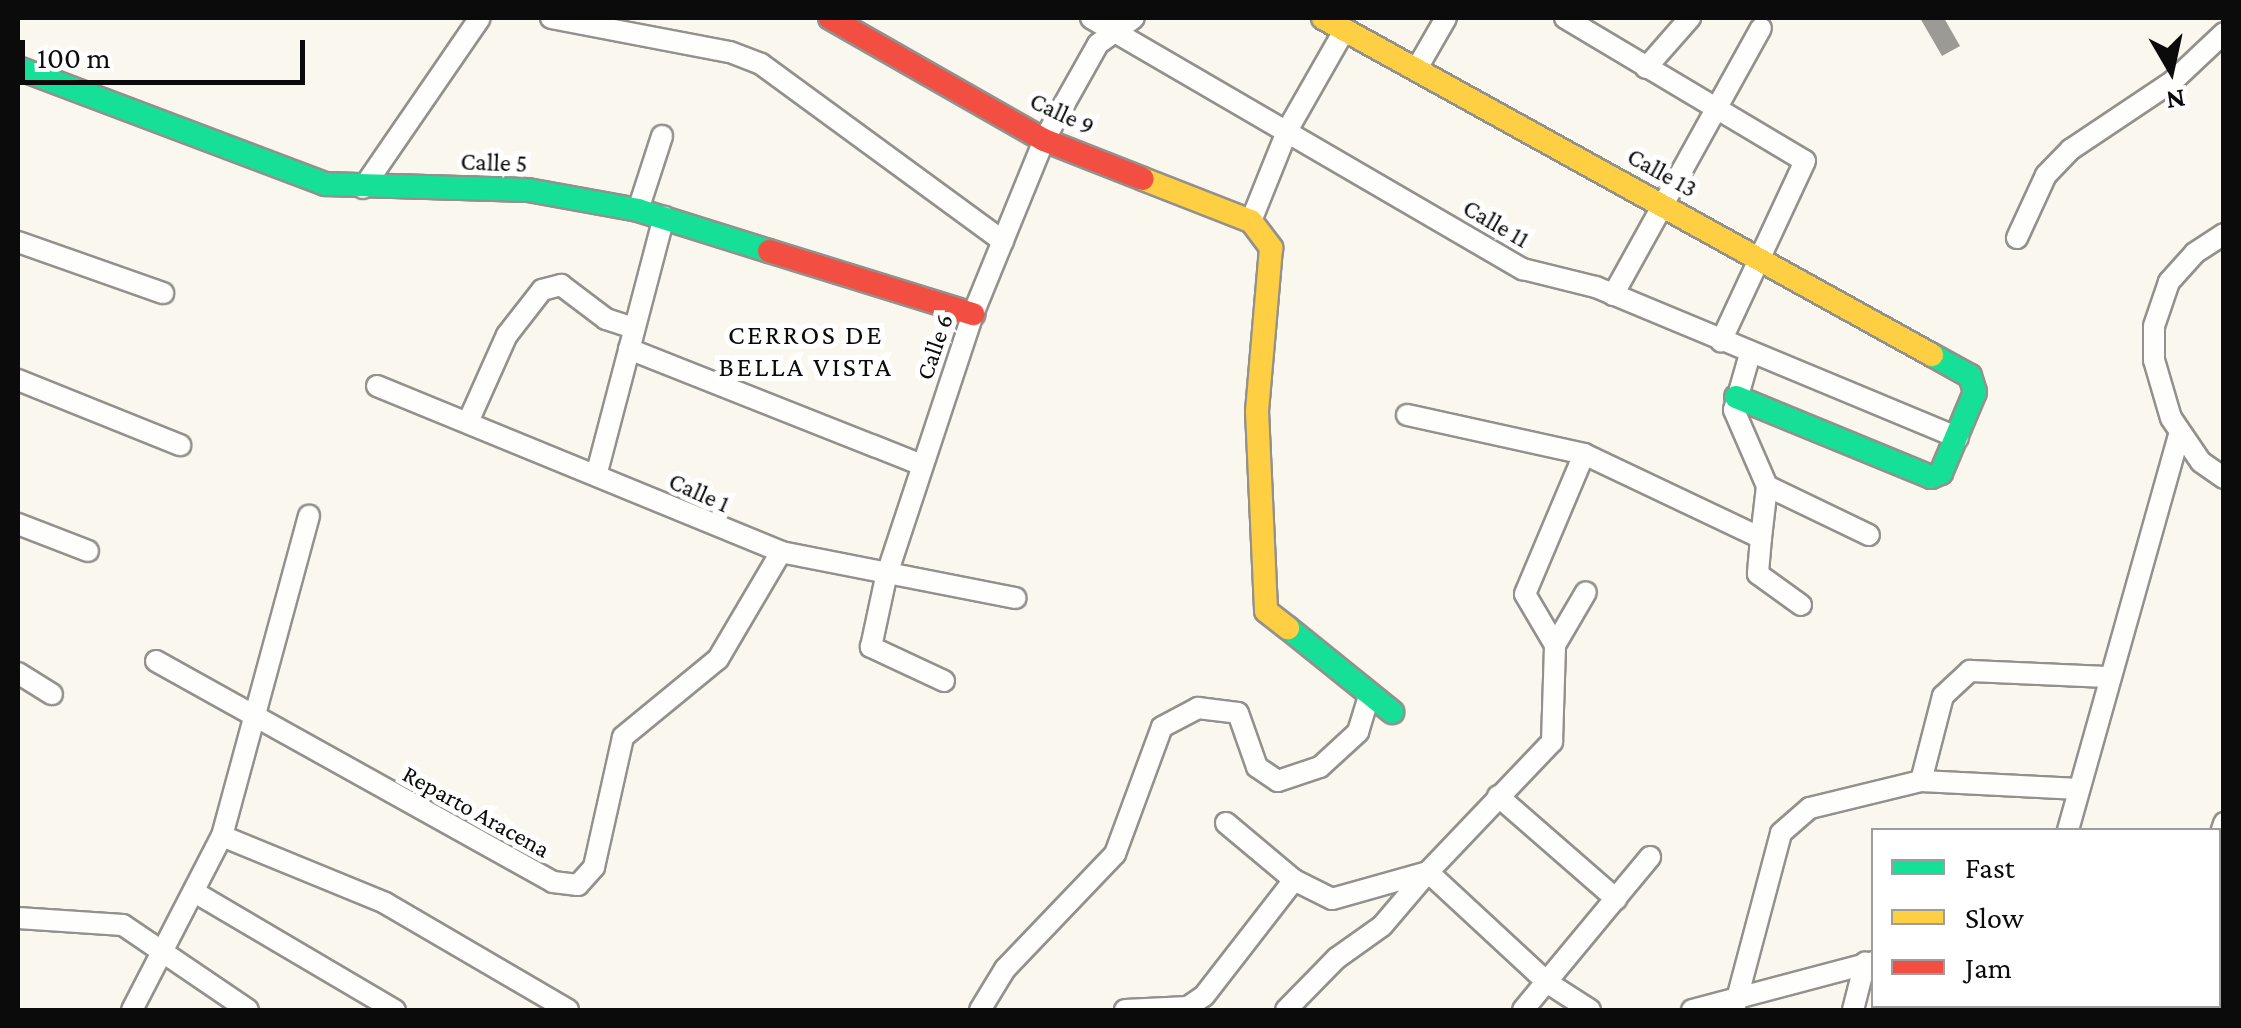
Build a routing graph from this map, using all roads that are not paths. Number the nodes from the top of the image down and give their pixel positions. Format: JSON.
{"nodes":[{"id":1,"x":480,"y":18,"type":"edge"},
{"id":2,"x":551,"y":18,"type":"edge"},
{"id":3,"x":830,"y":18,"type":"edge"},
{"id":4,"x":1091,"y":18,"type":"edge"},
{"id":5,"x":1134,"y":18,"type":"edge"},
{"id":6,"x":1323,"y":18,"type":"edge"},
{"id":7,"x":1446,"y":18,"type":"edge"},
{"id":8,"x":1569,"y":18,"type":"edge"},
{"id":9,"x":1690,"y":18,"type":"edge"},
{"id":10,"x":1761,"y":28,"type":"dead end"},
{"id":11,"x":1114,"y":30,"type":"junction"},
{"id":12,"x":1344,"y":30,"type":"junction"},
{"id":13,"x":2224,"y":33,"type":"edge"},
{"id":14,"x":18,"y":68,"type":"edge"},
{"id":15,"x":1646,"y":68,"type":"junction"},
{"id":16,"x":1416,"y":70,"type":"junction"},
{"id":17,"x":1716,"y":110,"type":"junction"},
{"id":18,"x":1288,"y":129,"type":"junction"},
{"id":19,"x":662,"y":136,"type":"dead end"},
{"id":20,"x":1044,"y":140,"type":"junction"},
{"id":21,"x":363,"y":188,"type":"junction"},
{"id":22,"x":1664,"y":205,"type":"junction"},
{"id":23,"x":638,"y":210,"type":"junction"},
{"id":24,"x":664,"y":217,"type":"junction"},
{"id":25,"x":1251,"y":221,"type":"junction"},
{"id":26,"x":2224,"y":234,"type":"edge"},
{"id":27,"x":2017,"y":238,"type":"dead end"},
{"id":28,"x":1003,"y":241,"type":"junction"},
{"id":29,"x":18,"y":242,"type":"edge"},
{"id":30,"x":1759,"y":258,"type":"junction"},
{"id":31,"x":162,"y":293,"type":"dead end"},
{"id":32,"x":1614,"y":295,"type":"junction"},
{"id":33,"x":973,"y":314,"type":"junction"},
{"id":34,"x":634,"y":328,"type":"junction"},
{"id":35,"x":1722,"y":341,"type":"junction"},
{"id":36,"x":629,"y":349,"type":"junction"},
{"id":37,"x":1750,"y":354,"type":"junction"},
{"id":38,"x":18,"y":380,"type":"edge"},
{"id":39,"x":377,"y":386,"type":"dead end"},
{"id":40,"x":1736,"y":397,"type":"junction"},
{"id":41,"x":1407,"y":415,"type":"dead end"},
{"id":42,"x":468,"y":422,"type":"junction"},
{"id":43,"x":2179,"y":435,"type":"junction"},
{"id":44,"x":1958,"y":438,"type":"junction"},
{"id":45,"x":180,"y":444,"type":"dead end"},
{"id":46,"x":1584,"y":454,"type":"junction"},
{"id":47,"x":920,"y":464,"type":"junction"},
{"id":48,"x":597,"y":472,"type":"junction"},
{"id":49,"x":2224,"y":478,"type":"edge"},
{"id":50,"x":1767,"y":486,"type":"junction"},
{"id":51,"x":309,"y":516,"type":"dead end"},
{"id":52,"x":18,"y":524,"type":"edge"},
{"id":53,"x":1869,"y":534,"type":"dead end"},
{"id":54,"x":1760,"y":538,"type":"junction"},
{"id":55,"x":88,"y":551,"type":"dead end"},
{"id":56,"x":781,"y":552,"type":"junction"},
{"id":57,"x":886,"y":578,"type":"junction"},
{"id":58,"x":1586,"y":592,"type":"dead end"},
{"id":59,"x":1016,"y":598,"type":"dead end"},
{"id":60,"x":1801,"y":604,"type":"dead end"},
{"id":61,"x":1555,"y":644,"type":"junction"},
{"id":62,"x":156,"y":661,"type":"dead end"},
{"id":63,"x":18,"y":673,"type":"edge"},
{"id":64,"x":2108,"y":677,"type":"junction"},
{"id":65,"x":944,"y":681,"type":"dead end"},
{"id":66,"x":52,"y":694,"type":"dead end"},
{"id":67,"x":1369,"y":697,"type":"junction"},
{"id":68,"x":1392,"y":712,"type":"dead end"},
{"id":69,"x":250,"y":716,"type":"junction"},
{"id":70,"x":1921,"y":781,"type":"junction"},
{"id":71,"x":2078,"y":789,"type":"junction"},
{"id":72,"x":1498,"y":796,"type":"junction"},
{"id":73,"x":1226,"y":823,"type":"dead end"},
{"id":74,"x":2068,"y":828,"type":"edge"},
{"id":75,"x":222,"y":836,"type":"junction"},
{"id":76,"x":1650,"y":857,"type":"dead end"},
{"id":77,"x":1428,"y":872,"type":"junction"},
{"id":78,"x":1294,"y":880,"type":"junction"},
{"id":79,"x":196,"y":894,"type":"junction"},
{"id":80,"x":1616,"y":899,"type":"junction"},
{"id":81,"x":18,"y":918,"type":"edge"},
{"id":82,"x":166,"y":954,"type":"junction"},
{"id":83,"x":1869,"y":962,"type":"edge"},
{"id":84,"x":1548,"y":983,"type":"junction"},
{"id":85,"x":1736,"y":1002,"type":"edge"},
{"id":86,"x":132,"y":1010,"type":"edge"},
{"id":87,"x":248,"y":1010,"type":"edge"},
{"id":88,"x":395,"y":1010,"type":"edge"},
{"id":89,"x":568,"y":1010,"type":"edge"},
{"id":90,"x":980,"y":1010,"type":"edge"},
{"id":91,"x":1124,"y":1010,"type":"edge"},
{"id":92,"x":1286,"y":1010,"type":"edge"},
{"id":93,"x":1524,"y":1010,"type":"edge"},
{"id":94,"x":1590,"y":1010,"type":"edge"},
{"id":95,"x":1692,"y":1010,"type":"edge"},
{"id":96,"x":1853,"y":1010,"type":"edge"}],
"edges":[{"from":1,"to":21,"type":"street"},
{"from":2,"to":28,"type":"street"},
{"from":3,"to":20,"type":"street","name":"Calle 9"},
{"from":4,"to":11,"type":"street","name":"Calle 11"},
{"from":5,"to":11,"type":"street","name":"Calle 6"},
{"from":6,"to":12,"type":"street","name":"Calle 13"},
{"from":7,"to":16,"type":"street"},
{"from":8,"to":15,"type":"street"},
{"from":9,"to":15,"type":"street"},
{"from":10,"to":17,"type":"street"},
{"from":11,"to":18,"type":"street","name":"Calle 11"},
{"from":11,"to":20,"type":"street","name":"Calle 6"},
{"from":12,"to":16,"type":"street","name":"Calle 13"},
{"from":12,"to":18,"type":"street"},
{"from":13,"to":27,"type":"street"},
{"from":14,"to":21,"type":"street","name":"Calle 5"},
{"from":15,"to":17,"type":"street"},
{"from":16,"to":22,"type":"street","name":"Calle 13"},
{"from":17,"to":22,"type":"street"},
{"from":17,"to":30,"type":"street"},
{"from":18,"to":25,"type":"street"},
{"from":18,"to":32,"type":"street","name":"Calle 11"},
{"from":19,"to":23,"type":"street"},
{"from":20,"to":25,"type":"street","name":"Calle 9"},
{"from":20,"to":28,"type":"street","name":"Calle 6"},
{"from":21,"to":23,"type":"street","name":"Calle 5"},
{"from":22,"to":30,"type":"street","name":"Calle 13"},
{"from":22,"to":32,"type":"street"},
{"from":23,"to":24,"type":"street","name":"Calle 5"},
{"from":24,"to":33,"type":"street","name":"Calle 5"},
{"from":24,"to":34,"type":"street"},
{"from":25,"to":67,"type":"street"},
{"from":26,"to":43,"type":"street"},
{"from":28,"to":33,"type":"street","name":"Calle 6"},
{"from":29,"to":31,"type":"street"},
{"from":30,"to":35,"type":"street"},
{"from":30,"to":44,"type":"street","name":"Calle 13"},
{"from":32,"to":35,"type":"street","name":"Calle 11"},
{"from":33,"to":47,"type":"street","name":"Calle 6"},
{"from":34,"to":36,"type":"street"},
{"from":34,"to":42,"type":"street"},
{"from":35,"to":37,"type":"street","name":"Calle 11"},
{"from":36,"to":47,"type":"street"},
{"from":36,"to":48,"type":"street"},
{"from":37,"to":40,"type":"street"},
{"from":37,"to":44,"type":"street","name":"Calle 11"},
{"from":38,"to":45,"type":"street"},
{"from":39,"to":42,"type":"street","name":"Calle 1"},
{"from":40,"to":44,"type":"street"},
{"from":40,"to":50,"type":"street"},
{"from":41,"to":46,"type":"street"},
{"from":42,"to":48,"type":"street","name":"Calle 1"},
{"from":43,"to":49,"type":"street"},
{"from":43,"to":64,"type":"street"},
{"from":46,"to":54,"type":"street"},
{"from":46,"to":61,"type":"street"},
{"from":47,"to":57,"type":"street","name":"Calle 6"},
{"from":48,"to":56,"type":"street","name":"Calle 1"},
{"from":50,"to":53,"type":"street"},
{"from":50,"to":54,"type":"street"},
{"from":51,"to":69,"type":"street"},
{"from":52,"to":55,"type":"street"},
{"from":54,"to":60,"type":"street"},
{"from":56,"to":57,"type":"street","name":"Calle 1"},
{"from":56,"to":69,"type":"street","name":"Reparto Aracena"},
{"from":57,"to":59,"type":"street","name":"Calle 1"},
{"from":57,"to":65,"type":"street","name":"Calle 6"},
{"from":58,"to":61,"type":"street"},
{"from":61,"to":72,"type":"street"},
{"from":62,"to":69,"type":"street","name":"Reparto Aracena"},
{"from":63,"to":66,"type":"street"},
{"from":64,"to":70,"type":"street"},
{"from":64,"to":71,"type":"street"},
{"from":67,"to":68,"type":"street"},
{"from":67,"to":90,"type":"street"},
{"from":69,"to":75,"type":"street"},
{"from":70,"to":71,"type":"street"},
{"from":70,"to":85,"type":"street"},
{"from":71,"to":74,"type":"street"},
{"from":72,"to":77,"type":"street"},
{"from":72,"to":80,"type":"street"},
{"from":73,"to":78,"type":"street"},
{"from":75,"to":79,"type":"street"},
{"from":75,"to":89,"type":"street"},
{"from":76,"to":80,"type":"street"},
{"from":77,"to":78,"type":"street"},
{"from":77,"to":84,"type":"street"},
{"from":77,"to":92,"type":"street"},
{"from":78,"to":91,"type":"street"},
{"from":79,"to":82,"type":"street"},
{"from":79,"to":88,"type":"street"},
{"from":80,"to":84,"type":"street"},
{"from":81,"to":82,"type":"street"},
{"from":82,"to":86,"type":"street"},
{"from":82,"to":87,"type":"street"},
{"from":83,"to":85,"type":"street"},
{"from":83,"to":96,"type":"street"},
{"from":84,"to":93,"type":"street"},
{"from":84,"to":94,"type":"street"},
{"from":85,"to":95,"type":"street"}]}
